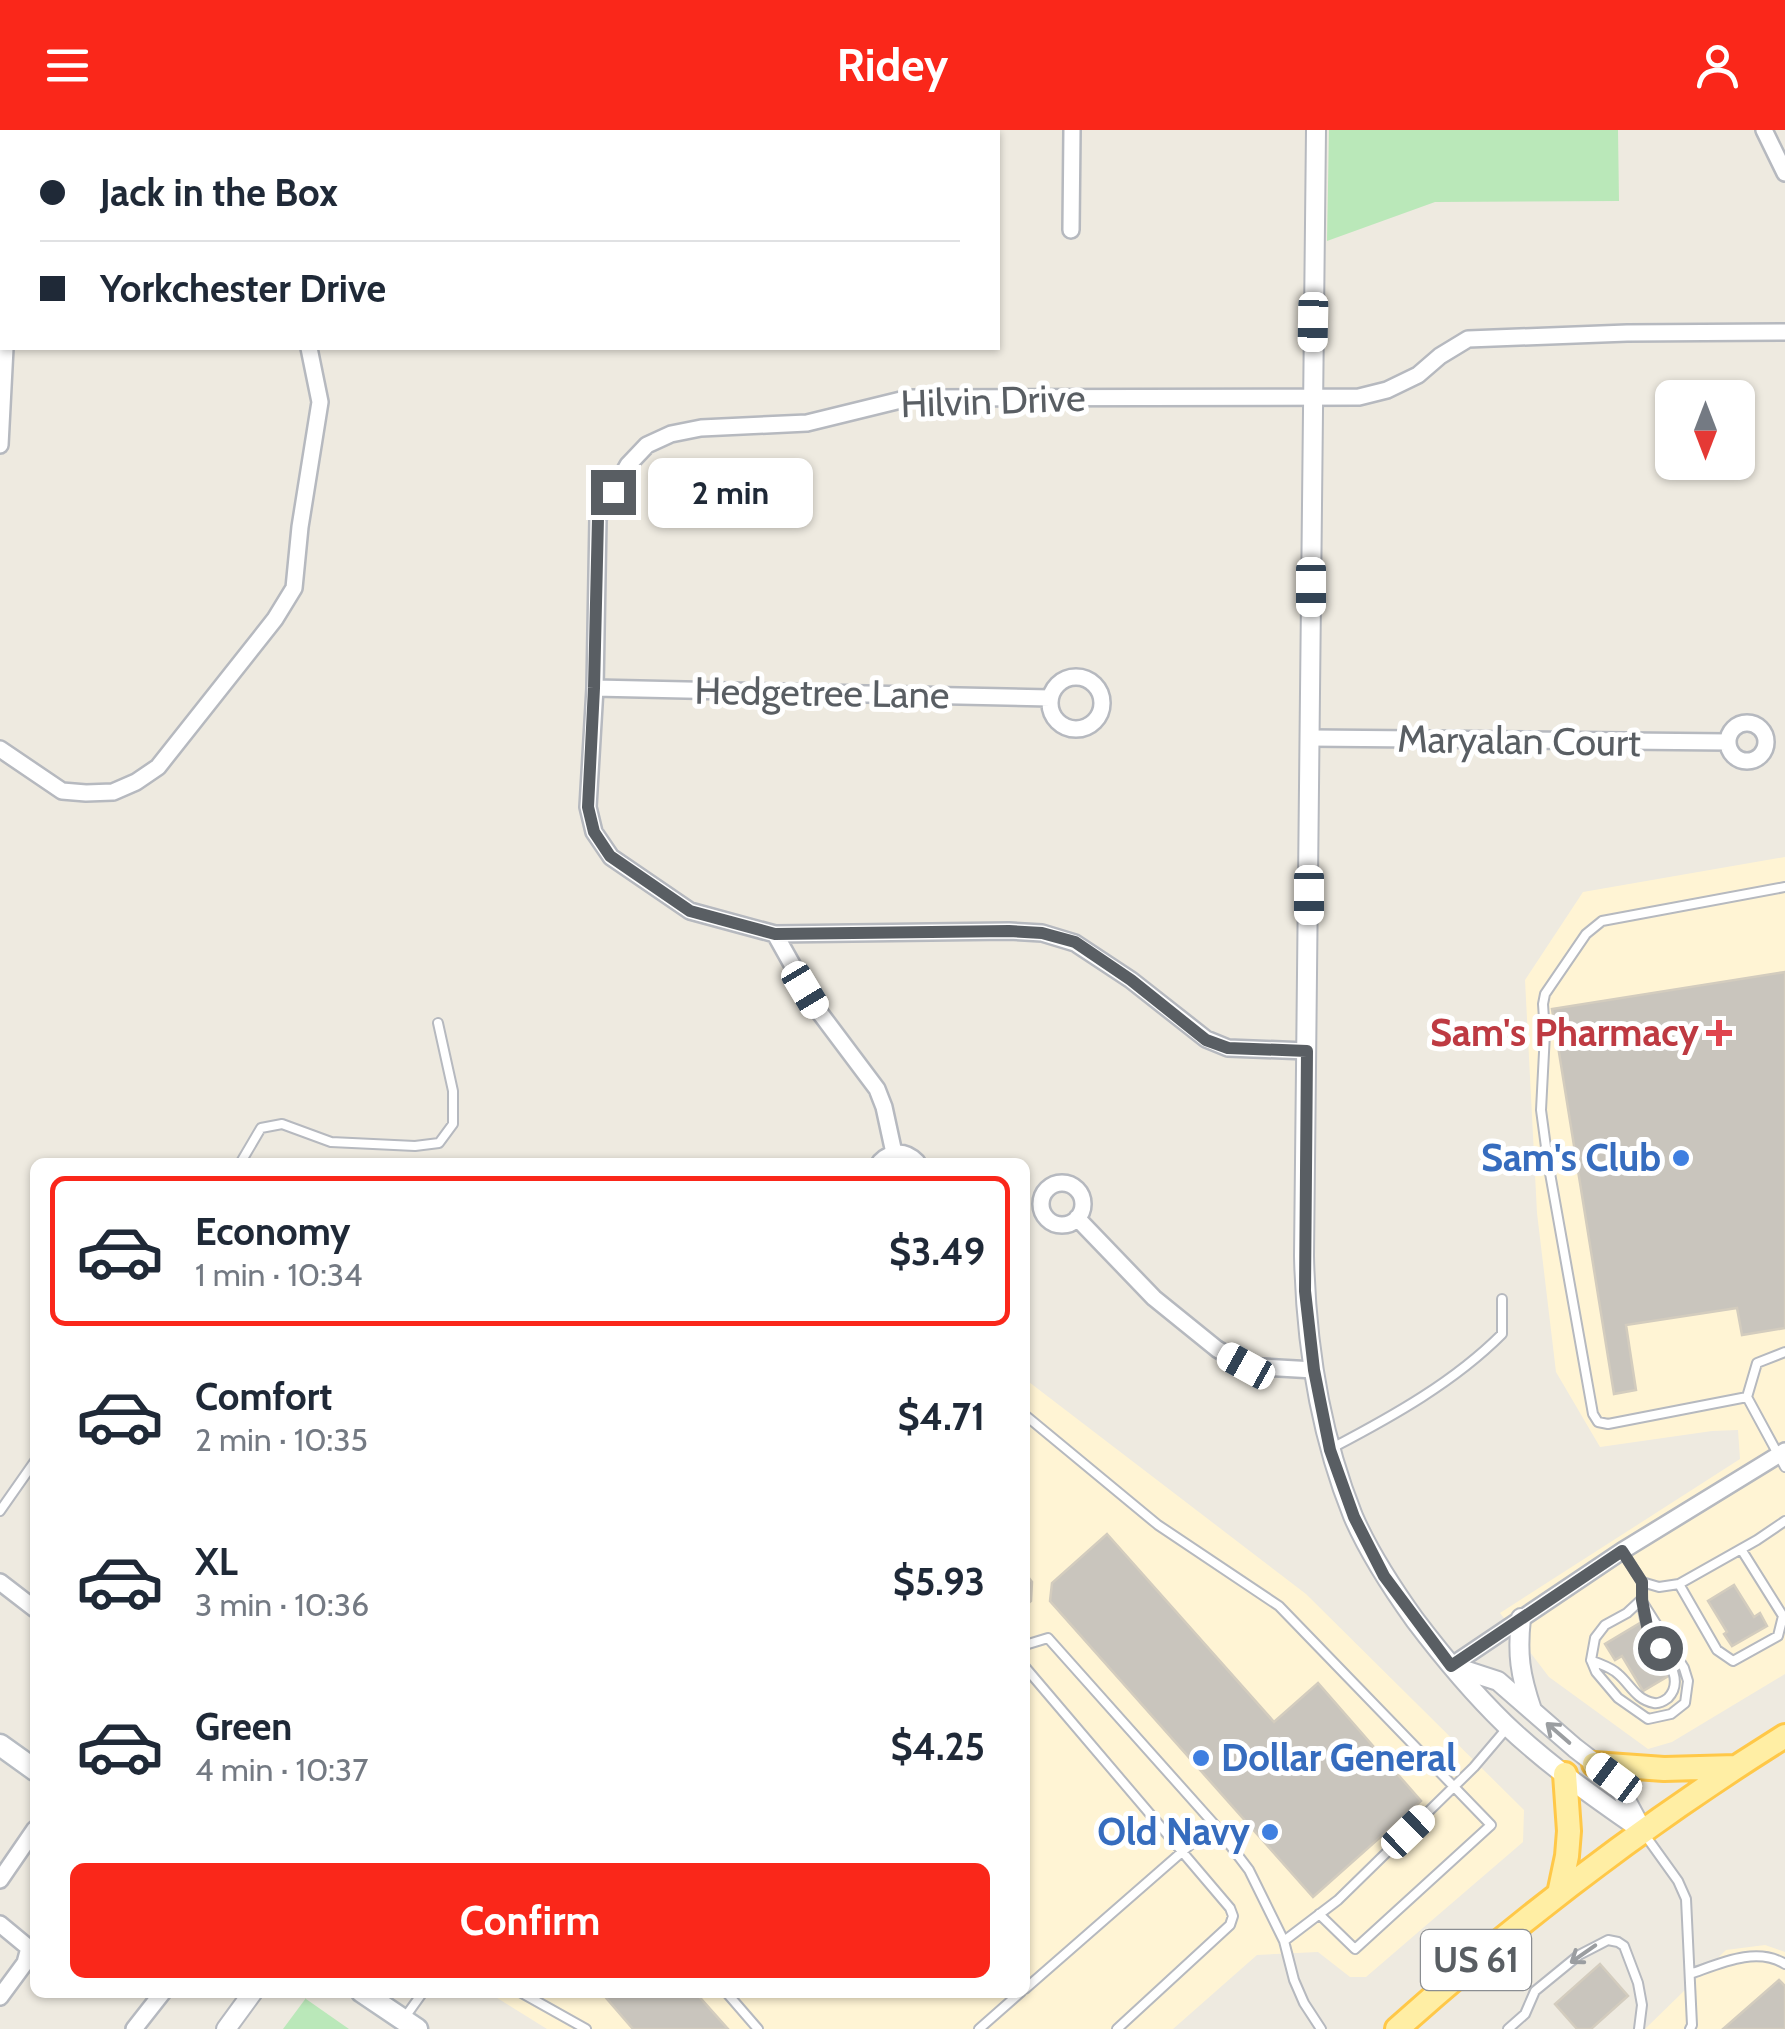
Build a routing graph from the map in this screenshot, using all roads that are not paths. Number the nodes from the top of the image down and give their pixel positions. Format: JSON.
{"nodes":[{"id":1,"x":1072,"y":130,"type":"edge"},
{"id":2,"x":1316,"y":130,"type":"edge"},
{"id":3,"x":1764,"y":130,"type":"edge"},
{"id":4,"x":1785,"y":173,"type":"edge"},
{"id":5,"x":1071,"y":230,"type":"dead end"},
{"id":6,"x":1785,"y":332,"type":"edge"},
{"id":7,"x":5,"y":350,"type":"edge"},
{"id":8,"x":309,"y":350,"type":"edge"},
{"id":9,"x":1312,"y":398,"type":"junction"},
{"id":10,"x":0,"y":446,"type":"edge"},
{"id":11,"x":594,"y":688,"type":"junction"},
{"id":12,"x":1050,"y":698,"type":"dead end"},
{"id":13,"x":1310,"y":738,"type":"junction"},
{"id":14,"x":1728,"y":742,"type":"dead end"},
{"id":15,"x":0,"y":748,"type":"edge"},
{"id":16,"x":1785,"y":887,"type":"edge"},
{"id":17,"x":775,"y":934,"type":"junction"},
{"id":18,"x":438,"y":1023,"type":"dead end"},
{"id":19,"x":1307,"y":1051,"type":"junction"},
{"id":20,"x":243,"y":1158,"type":"edge"},
{"id":21,"x":887,"y":1158,"type":"edge"},
{"id":22,"x":913,"y":1158,"type":"edge"},
{"id":23,"x":1076,"y":1218,"type":"dead end"},
{"id":24,"x":1502,"y":1299,"type":"dead end"},
{"id":25,"x":1785,"y":1352,"type":"edge"},
{"id":26,"x":1314,"y":1370,"type":"junction"},
{"id":27,"x":1747,"y":1397,"type":"junction"},
{"id":28,"x":1030,"y":1420,"type":"edge"},
{"id":29,"x":1330,"y":1450,"type":"junction"},
{"id":30,"x":1783,"y":1458,"type":"edge"},
{"id":31,"x":30,"y":1468,"type":"edge"},
{"id":32,"x":0,"y":1511,"type":"edge"},
{"id":33,"x":1785,"y":1521,"type":"edge"},
{"id":34,"x":1742,"y":1549,"type":"junction"},
{"id":35,"x":1622,"y":1551,"type":"junction"},
{"id":36,"x":0,"y":1582,"type":"edge"},
{"id":37,"x":1642,"y":1582,"type":"junction"},
{"id":38,"x":1679,"y":1584,"type":"junction"},
{"id":39,"x":1642,"y":1600,"type":"junction"},
{"id":40,"x":30,"y":1606,"type":"edge"},
{"id":41,"x":1521,"y":1618,"type":"junction"},
{"id":42,"x":1030,"y":1643,"type":"edge"},
{"id":43,"x":1590,"y":1660,"type":"junction"},
{"id":44,"x":1451,"y":1666,"type":"junction"},
{"id":45,"x":1030,"y":1673,"type":"edge"},
{"id":46,"x":1532,"y":1710,"type":"junction"},
{"id":47,"x":1508,"y":1727,"type":"junction"},
{"id":48,"x":1785,"y":1736,"type":"edge"},
{"id":49,"x":0,"y":1745,"type":"edge"},
{"id":50,"x":1594,"y":1764,"type":"junction"},
{"id":51,"x":30,"y":1766,"type":"edge"},
{"id":52,"x":1736,"y":1767,"type":"junction"},
{"id":53,"x":1565,"y":1774,"type":"junction"},
{"id":54,"x":1454,"y":1787,"type":"junction"},
{"id":55,"x":1214,"y":1824,"type":"junction"},
{"id":56,"x":1643,"y":1831,"type":"junction"},
{"id":57,"x":30,"y":1835,"type":"edge"},
{"id":58,"x":1183,"y":1851,"type":"junction"},
{"id":59,"x":0,"y":1880,"type":"edge"},
{"id":60,"x":1559,"y":1894,"type":"junction"},
{"id":61,"x":1319,"y":1914,"type":"junction"},
{"id":62,"x":0,"y":1924,"type":"edge"},
{"id":63,"x":1284,"y":1941,"type":"junction"},
{"id":64,"x":1785,"y":1964,"type":"edge"},
{"id":65,"x":1690,"y":1974,"type":"junction"},
{"id":66,"x":1030,"y":1985,"type":"edge"},
{"id":67,"x":0,"y":1998,"type":"edge"},
{"id":68,"x":157,"y":1998,"type":"edge"},
{"id":69,"x":249,"y":1998,"type":"edge"},
{"id":70,"x":371,"y":1998,"type":"edge"},
{"id":71,"x":420,"y":1998,"type":"edge"},
{"id":72,"x":531,"y":1998,"type":"edge"},
{"id":73,"x":731,"y":1998,"type":"edge"},
{"id":74,"x":1015,"y":1998,"type":"edge"},
{"id":75,"x":410,"y":2024,"type":"edge"},
{"id":76,"x":1510,"y":2027,"type":"edge"},
{"id":77,"x":134,"y":2029,"type":"edge"},
{"id":78,"x":226,"y":2029,"type":"edge"},
{"id":79,"x":586,"y":2029,"type":"edge"},
{"id":80,"x":758,"y":2029,"type":"edge"},
{"id":81,"x":979,"y":2029,"type":"edge"},
{"id":82,"x":1117,"y":2029,"type":"edge"},
{"id":83,"x":1320,"y":2029,"type":"edge"},
{"id":84,"x":1396,"y":2029,"type":"edge"},
{"id":85,"x":1639,"y":2029,"type":"edge"},
{"id":86,"x":1690,"y":2029,"type":"edge"}],
"edges":[{"from":1,"to":5,"type":"street"},
{"from":2,"to":9,"type":"street"},
{"from":3,"to":4,"type":"street"},
{"from":6,"to":9,"type":"street","name":"Hilvin Drive"},
{"from":7,"to":10,"type":"street"},
{"from":8,"to":15,"type":"street"},
{"from":9,"to":11,"type":"street","name":"Hilvin Drive"},
{"from":9,"to":13,"type":"street"},
{"from":11,"to":12,"type":"street","name":"Hedgetree Lane"},
{"from":11,"to":17,"type":"street"},
{"from":13,"to":14,"type":"street","name":"Maryalan Court"},
{"from":13,"to":19,"type":"street"},
{"from":16,"to":27,"type":"lane"},
{"from":17,"to":19,"type":"street"},
{"from":17,"to":21,"type":"street"},
{"from":18,"to":20,"type":"lane"},
{"from":19,"to":26,"type":"street"},
{"from":21,"to":22,"type":"street"},
{"from":23,"to":26,"type":"street"},
{"from":24,"to":29,"type":"lane"},
{"from":25,"to":27,"type":"lane"},
{"from":26,"to":29,"type":"street"},
{"from":27,"to":30,"type":"lane"},
{"from":28,"to":54,"type":"lane"},
{"from":29,"to":44,"type":"street"},
{"from":30,"to":35,"type":"street"},
{"from":31,"to":32,"type":"lane"},
{"from":33,"to":34,"type":"lane"},
{"from":34,"to":38,"type":"lane"},
{"from":34,"to":38,"type":"lane"},
{"from":35,"to":37,"type":"lane"},
{"from":35,"to":41,"type":"street"},
{"from":36,"to":40,"type":"street"},
{"from":37,"to":38,"type":"lane"},
{"from":37,"to":39,"type":"lane"},
{"from":39,"to":43,"type":"lane"},
{"from":39,"to":43,"type":"lane"},
{"from":39,"to":43,"type":"lane"},
{"from":41,"to":44,"type":"street"},
{"from":41,"to":46,"type":"street"},
{"from":42,"to":55,"type":"lane"},
{"from":44,"to":46,"type":"street"},
{"from":44,"to":47,"type":"street"},
{"from":45,"to":58,"type":"lane"},
{"from":50,"to":46,"type":"street","one_way":true},
{"from":47,"to":53,"type":"street"},
{"from":47,"to":54,"type":"lane"},
{"from":48,"to":52,"type":"main road","number":"US 61"},
{"from":49,"to":51,"type":"main road"},
{"from":50,"to":52,"type":"main road"},
{"from":50,"to":56,"type":"street"},
{"from":52,"to":56,"type":"main road","number":"US 61"},
{"from":53,"to":56,"type":"street"},
{"from":53,"to":60,"type":"main road"},
{"from":54,"to":61,"type":"lane"},
{"from":54,"to":61,"type":"lane"},
{"from":55,"to":58,"type":"lane"},
{"from":55,"to":63,"type":"lane"},
{"from":56,"to":60,"type":"main road","number":"US 61"},
{"from":56,"to":65,"type":"lane"},
{"from":57,"to":59,"type":"street"},
{"from":58,"to":66,"type":"lane"},
{"from":58,"to":82,"type":"lane"},
{"from":60,"to":84,"type":"main road","number":"US 61"},
{"from":61,"to":63,"type":"lane"},
{"from":62,"to":67,"type":"street"},
{"from":63,"to":83,"type":"lane"},
{"from":64,"to":65,"type":"lane"},
{"from":65,"to":86,"type":"lane"},
{"from":68,"to":77,"type":"street"},
{"from":69,"to":78,"type":"street"},
{"from":70,"to":75,"type":"main road"},
{"from":71,"to":75,"type":"lane"},
{"from":72,"to":79,"type":"lane"},
{"from":73,"to":80,"type":"lane"},
{"from":74,"to":81,"type":"lane"},
{"from":85,"to":76,"type":"lane","one_way":true}]}
